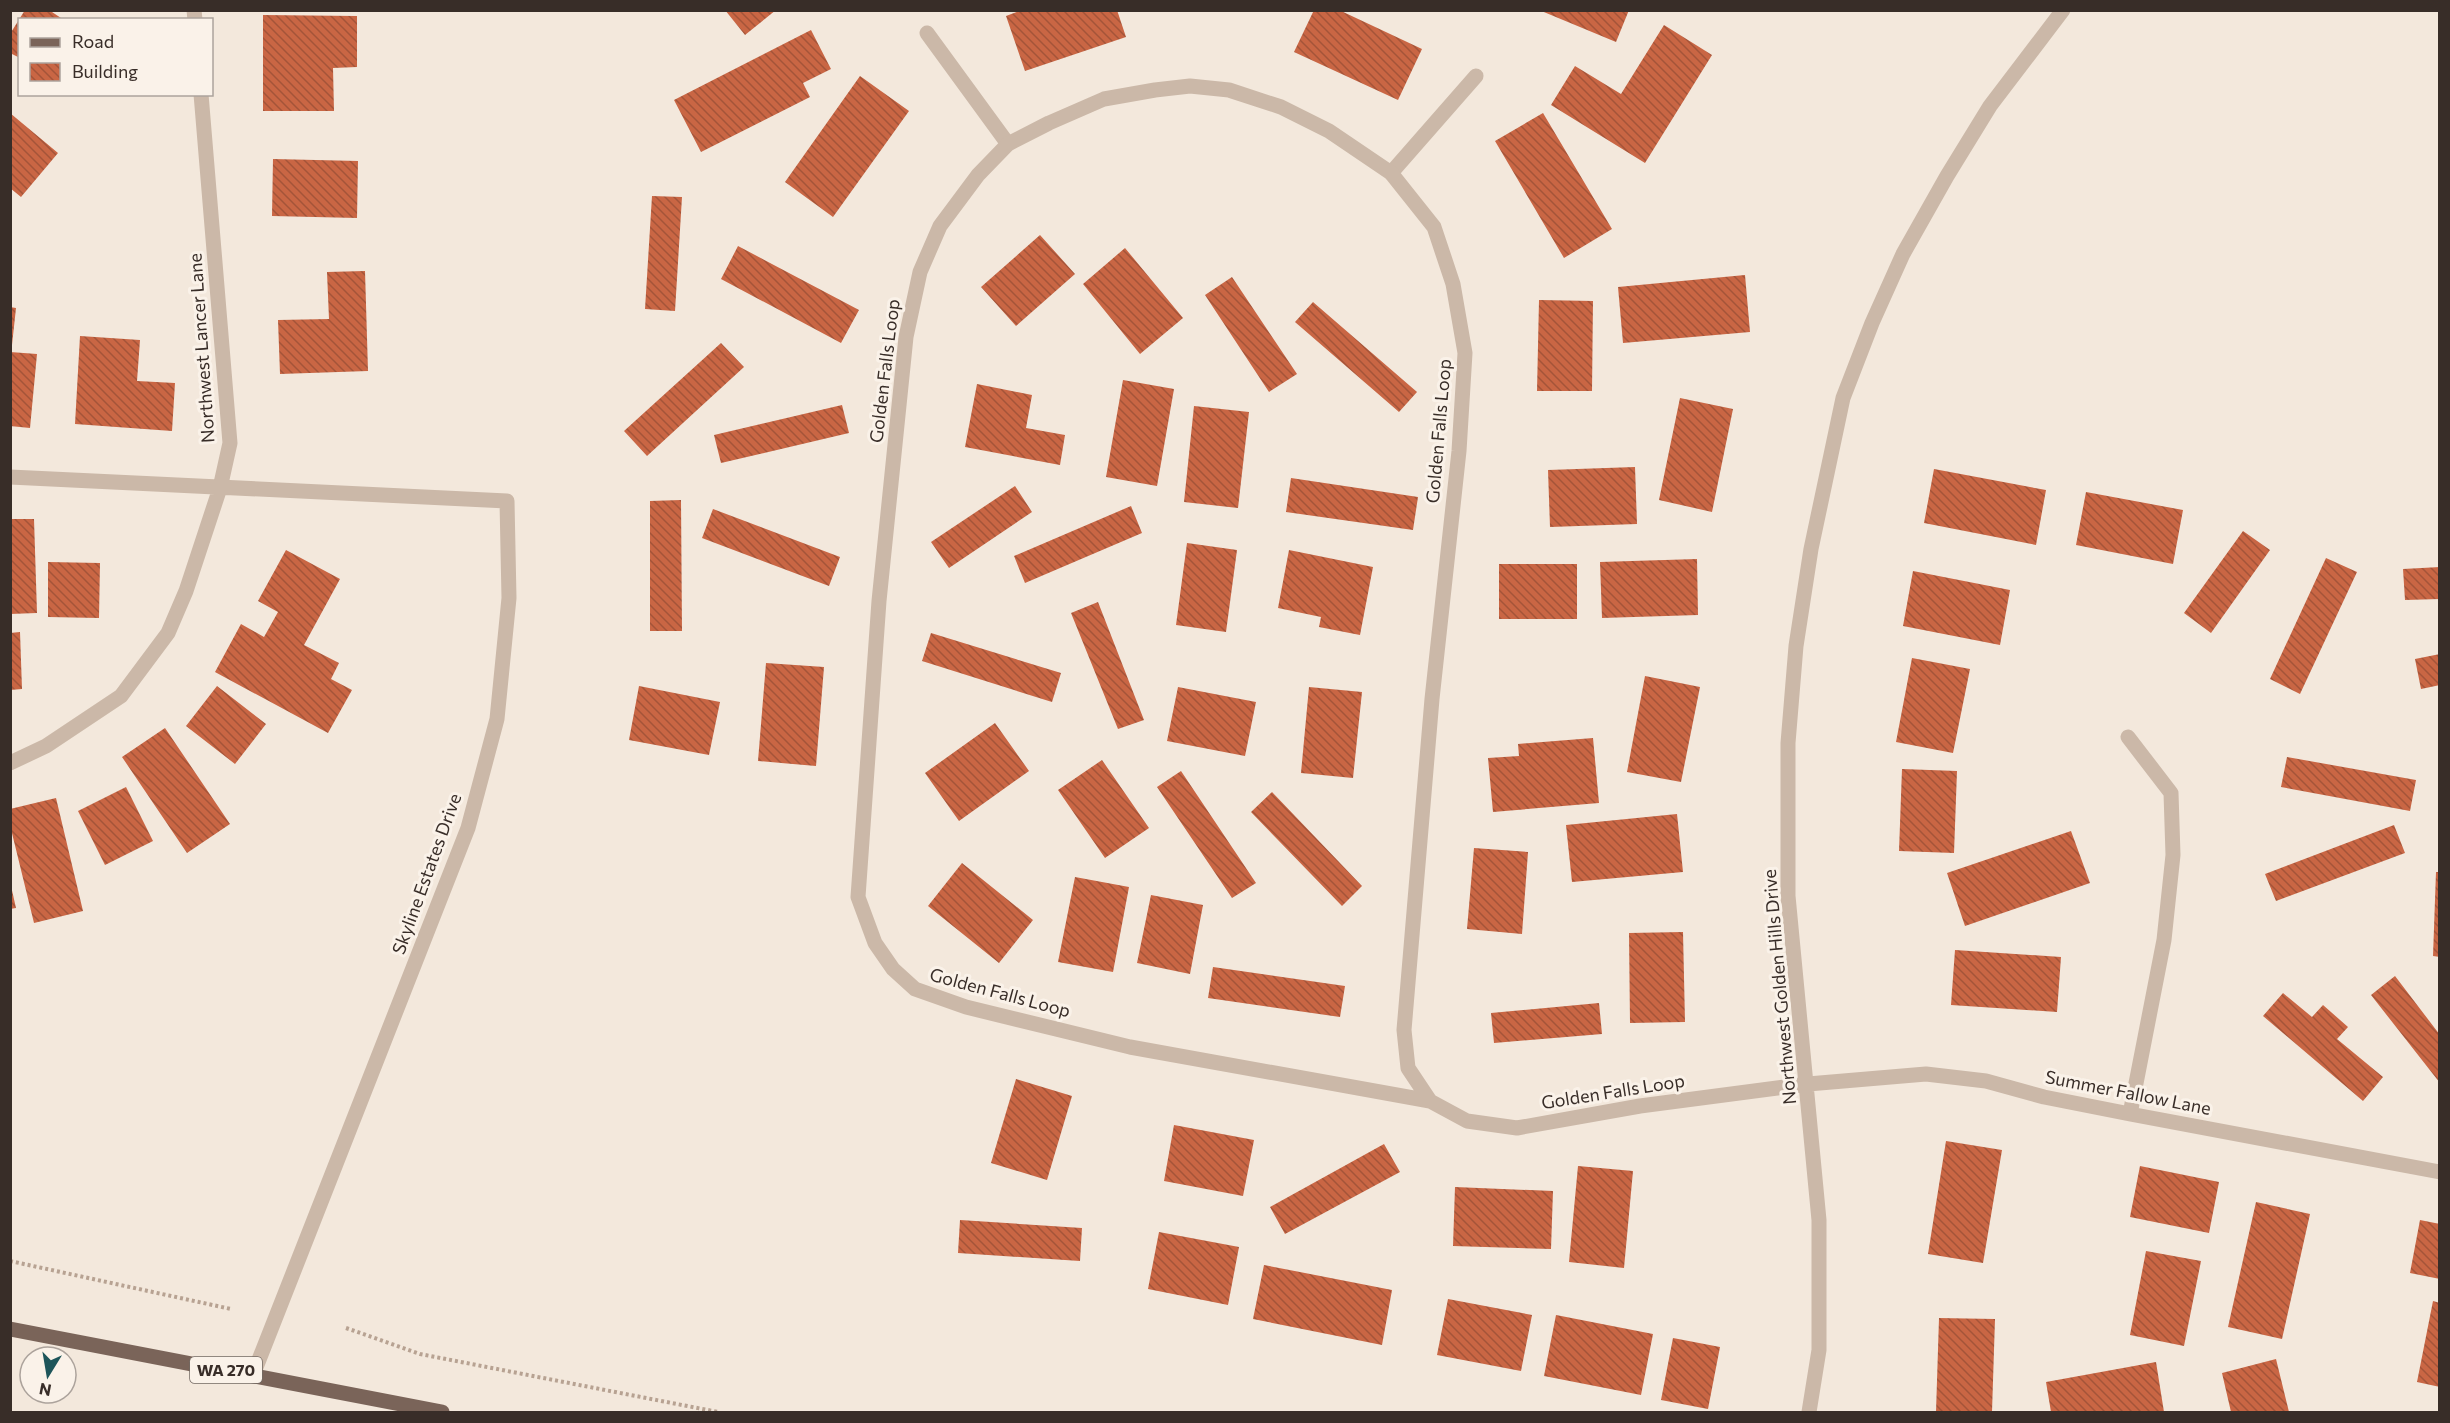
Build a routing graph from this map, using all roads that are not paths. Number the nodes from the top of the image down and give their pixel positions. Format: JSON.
{"nodes":[{"id":1,"x":2063,"y":10,"type":"edge"},
{"id":2,"x":927,"y":33,"type":"dead end"},
{"id":3,"x":1476,"y":76,"type":"dead end"},
{"id":4,"x":201,"y":96,"type":"edge"},
{"id":5,"x":1008,"y":144,"type":"junction"},
{"id":6,"x":1391,"y":173,"type":"junction"},
{"id":7,"x":10,"y":477,"type":"edge"},
{"id":8,"x":220,"y":488,"type":"junction"},
{"id":9,"x":2128,"y":737,"type":"dead end"},
{"id":10,"x":10,"y":763,"type":"edge"},
{"id":11,"x":1808,"y":1084,"type":"junction"},
{"id":12,"x":1430,"y":1101,"type":"junction"},
{"id":13,"x":2130,"y":1114,"type":"junction"},
{"id":14,"x":2439,"y":1172,"type":"edge"},
{"id":15,"x":10,"y":1329,"type":"edge"},
{"id":16,"x":253,"y":1376,"type":"junction"},
{"id":17,"x":442,"y":1413,"type":"edge"},
{"id":18,"x":1809,"y":1413,"type":"edge"}],
"edges":[{"from":1,"to":11,"type":"street","name":"Northwest Golden Hills Drive"},
{"from":2,"to":5,"type":"street"},
{"from":3,"to":6,"type":"street"},
{"from":4,"to":8,"type":"street","name":"Northwest Lancer Lane"},
{"from":5,"to":6,"type":"street","name":"Golden Falls Loop"},
{"from":5,"to":12,"type":"street","name":"Golden Falls Loop"},
{"from":6,"to":12,"type":"street","name":"Golden Falls Loop"},
{"from":7,"to":8,"type":"street"},
{"from":8,"to":10,"type":"street","name":"Northwest Lancer Lane"},
{"from":8,"to":16,"type":"street","name":"Skyline Estates Drive"},
{"from":9,"to":13,"type":"street"},
{"from":11,"to":12,"type":"street","name":"Golden Falls Loop"},
{"from":11,"to":13,"type":"street","name":"Summer Fallow Lane"},
{"from":11,"to":18,"type":"street","name":"Northwest Golden Hills Drive"},
{"from":13,"to":14,"type":"street","name":"Summer Fallow Lane"},
{"from":15,"to":16,"type":"main road","number":"WA 270"},
{"from":16,"to":17,"type":"main road","number":"WA 270"}]}
